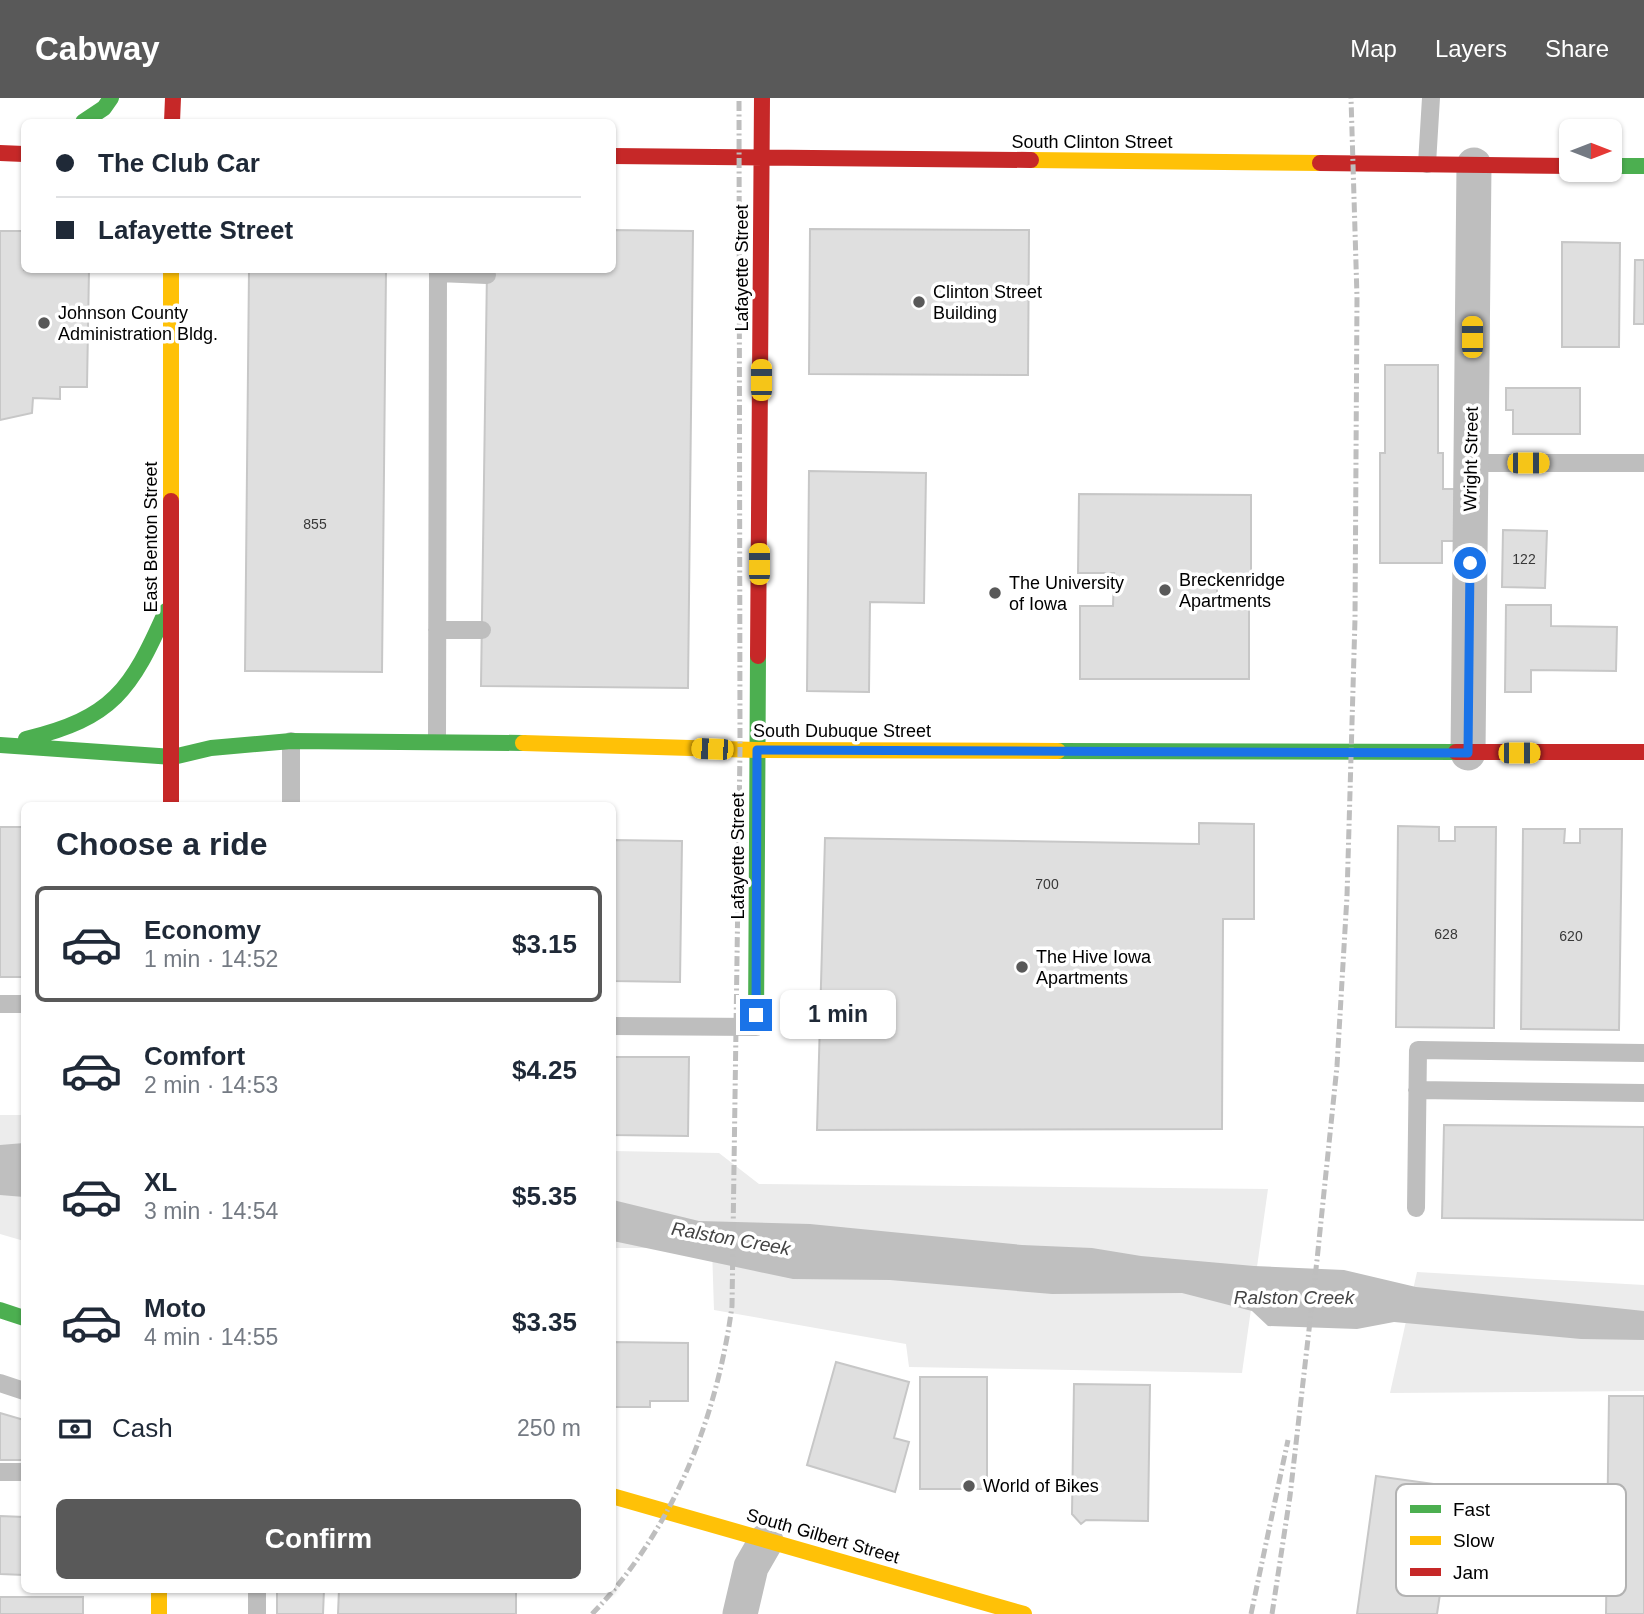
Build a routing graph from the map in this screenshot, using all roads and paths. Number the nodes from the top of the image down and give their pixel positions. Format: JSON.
{"nodes":[{"id":1,"x":111,"y":98,"type":"edge"},
{"id":2,"x":173,"y":98,"type":"edge"},
{"id":3,"x":762,"y":98,"type":"edge"},
{"id":4,"x":1431,"y":98,"type":"edge"},
{"id":5,"x":88,"y":119,"type":"edge"},
{"id":6,"x":172,"y":119,"type":"edge"},
{"id":7,"x":21,"y":150,"type":"edge"},
{"id":8,"x":3,"y":153,"type":"edge"},
{"id":9,"x":21,"y":154,"type":"edge"},
{"id":10,"x":616,"y":156,"type":"edge"},
{"id":11,"x":762,"y":158,"type":"junction"},
{"id":12,"x":1427,"y":164,"type":"junction"},
{"id":13,"x":1474,"y":164,"type":"junction"},
{"id":14,"x":1559,"y":166,"type":"edge"},
{"id":15,"x":1622,"y":166,"type":"edge"},
{"id":16,"x":1644,"y":166,"type":"edge"},
{"id":17,"x":171,"y":273,"type":"edge"},
{"id":18,"x":438,"y":273,"type":"edge"},
{"id":19,"x":462,"y":273,"type":"edge"},
{"id":20,"x":486,"y":275,"type":"dead end"},
{"id":21,"x":1471,"y":463,"type":"junction"},
{"id":22,"x":1644,"y":463,"type":"edge"},
{"id":23,"x":171,"y":599,"type":"junction"},
{"id":24,"x":482,"y":629,"type":"dead end"},
{"id":25,"x":437,"y":630,"type":"junction"},
{"id":26,"x":438,"y":740,"type":"junction"},
{"id":27,"x":291,"y":741,"type":"junction"},
{"id":28,"x":0,"y":744,"type":"edge"},
{"id":29,"x":757,"y":750,"type":"junction"},
{"id":30,"x":1644,"y":752,"type":"edge"},
{"id":31,"x":1468,"y":753,"type":"junction"},
{"id":32,"x":173,"y":757,"type":"junction"},
{"id":33,"x":171,"y":802,"type":"edge"},
{"id":34,"x":291,"y":802,"type":"edge"},
{"id":35,"x":0,"y":1004,"type":"edge"},
{"id":36,"x":21,"y":1004,"type":"edge"},
{"id":37,"x":616,"y":1026,"type":"edge"},
{"id":38,"x":756,"y":1027,"type":"joint"},
{"id":39,"x":1644,"y":1053,"type":"edge"},
{"id":40,"x":1417,"y":1090,"type":"junction"},
{"id":41,"x":1644,"y":1093,"type":"edge"},
{"id":42,"x":1416,"y":1208,"type":"dead end"},
{"id":43,"x":0,"y":1310,"type":"edge"},
{"id":44,"x":21,"y":1317,"type":"edge"},
{"id":45,"x":0,"y":1383,"type":"edge"},
{"id":46,"x":21,"y":1390,"type":"edge"},
{"id":47,"x":0,"y":1472,"type":"edge"},
{"id":48,"x":21,"y":1472,"type":"edge"},
{"id":49,"x":616,"y":1497,"type":"edge"},
{"id":50,"x":766,"y":1541,"type":"junction"},
{"id":51,"x":159,"y":1593,"type":"edge"},
{"id":52,"x":257,"y":1593,"type":"edge"},
{"id":53,"x":159,"y":1614,"type":"edge"},
{"id":54,"x":257,"y":1614,"type":"edge"},
{"id":55,"x":740,"y":1614,"type":"edge"},
{"id":56,"x":1024,"y":1614,"type":"edge"}],
"edges":[{"from":1,"to":5,"type":"street"},
{"from":2,"to":6,"type":"street"},
{"from":3,"to":11,"type":"street","name":"Lafayette Street"},
{"from":4,"to":12,"type":"lane"},
{"from":7,"to":8,"type":"street"},
{"from":8,"to":9,"type":"street"},
{"from":10,"to":11,"type":"street","name":"South Clinton Street"},
{"from":11,"to":12,"type":"street","name":"South Clinton Street"},
{"from":11,"to":29,"type":"street","name":"Lafayette Street"},
{"from":12,"to":13,"type":"street","name":"South Clinton Street"},
{"from":13,"to":14,"type":"street","name":"South Clinton Street"},
{"from":13,"to":21,"type":"street","name":"Wright Street"},
{"from":15,"to":16,"type":"street"},
{"from":17,"to":23,"type":"street","name":"East Benton Street"},
{"from":18,"to":25,"type":"lane"},
{"from":19,"to":20,"type":"lane"},
{"from":21,"to":22,"type":"lane"},
{"from":21,"to":31,"type":"street","name":"Wright Street"},
{"from":23,"to":28,"type":"street"},
{"from":23,"to":32,"type":"street","name":"East Benton Street"},
{"from":24,"to":25,"type":"lane"},
{"from":25,"to":26,"type":"lane"},
{"from":26,"to":27,"type":"street","name":"South Dubuque Street"},
{"from":26,"to":29,"type":"street","name":"South Dubuque Street"},
{"from":27,"to":32,"type":"street","name":"South Dubuque Street"},
{"from":27,"to":34,"type":"lane"},
{"from":28,"to":32,"type":"street","name":"South Dubuque Street"},
{"from":29,"to":31,"type":"street","name":"South Dubuque Street"},
{"from":29,"to":38,"type":"street","name":"Lafayette Street"},
{"from":30,"to":31,"type":"street","name":"South Dubuque Street"},
{"from":32,"to":33,"type":"street","name":"East Benton Street"},
{"from":35,"to":36,"type":"lane"},
{"from":37,"to":38,"type":"lane"},
{"from":39,"to":40,"type":"lane"},
{"from":40,"to":41,"type":"lane"},
{"from":40,"to":42,"type":"lane"},
{"from":43,"to":44,"type":"street"},
{"from":45,"to":46,"type":"lane"},
{"from":47,"to":48,"type":"lane"},
{"from":49,"to":50,"type":"street","name":"South Gilbert Street"},
{"from":50,"to":55,"type":"street"},
{"from":50,"to":56,"type":"street","name":"South Gilbert Street"},
{"from":51,"to":53,"type":"street"},
{"from":52,"to":54,"type":"lane"}]}
